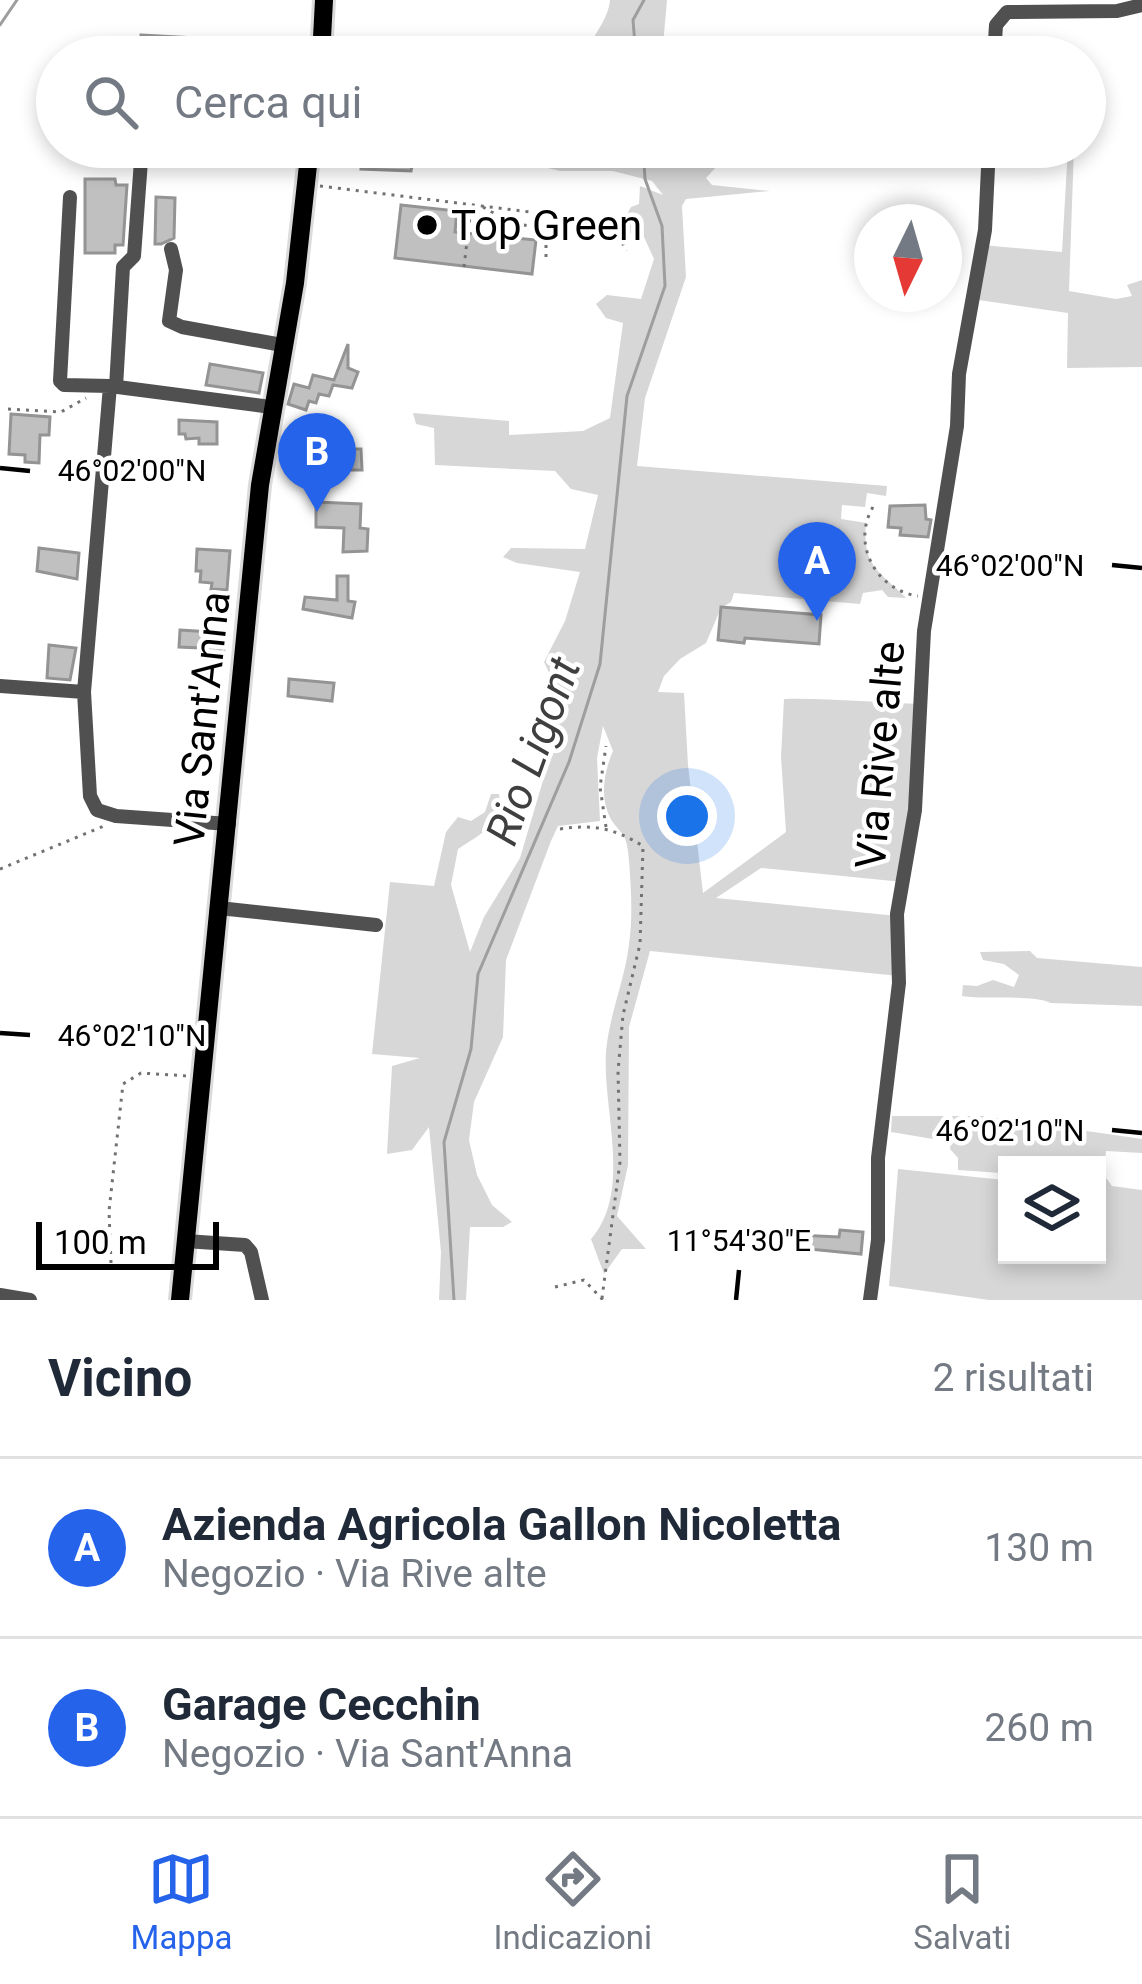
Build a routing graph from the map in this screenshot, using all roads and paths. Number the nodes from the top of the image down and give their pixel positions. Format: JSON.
{"nodes":[{"id":1,"x":324,"y":0,"type":"edge"},
{"id":2,"x":1142,"y":5,"type":"edge"},
{"id":3,"x":322,"y":36,"type":"edge"},
{"id":4,"x":995,"y":36,"type":"edge"},
{"id":5,"x":140,"y":168,"type":"edge"},
{"id":6,"x":308,"y":168,"type":"edge"},
{"id":7,"x":988,"y":168,"type":"edge"},
{"id":8,"x":306,"y":184,"type":"junction"},
{"id":9,"x":70,"y":197,"type":"dead end"},
{"id":10,"x":471,"y":205,"type":"junction"},
{"id":11,"x":482,"y":206,"type":"junction"},
{"id":12,"x":171,"y":249,"type":"dead end"},
{"id":13,"x":626,"y":251,"type":"dead end"},
{"id":14,"x":546,"y":260,"type":"dead end"},
{"id":15,"x":464,"y":267,"type":"dead end"},
{"id":16,"x":282,"y":345,"type":"junction"},
{"id":17,"x":109,"y":386,"type":"junction"},
{"id":18,"x":271,"y":407,"type":"junction"},
{"id":19,"x":8,"y":410,"type":"dead end"},
{"id":20,"x":873,"y":507,"type":"dead end"},
{"id":21,"x":932,"y":593,"type":"junction"},
{"id":22,"x":0,"y":686,"type":"edge"},
{"id":23,"x":84,"y":692,"type":"junction"},
{"id":24,"x":606,"y":746,"type":"dead end"},
{"id":25,"x":116,"y":816,"type":"junction"},
{"id":26,"x":229,"y":824,"type":"junction"},
{"id":27,"x":606,"y":828,"type":"junction"},
{"id":28,"x":560,"y":829,"type":"dead end"},
{"id":29,"x":0,"y":869,"type":"edge"},
{"id":30,"x":219,"y":908,"type":"junction"},
{"id":31,"x":376,"y":926,"type":"dead end"},
{"id":32,"x":201,"y":1078,"type":"junction"},
{"id":33,"x":185,"y":1241,"type":"junction"},
{"id":34,"x":111,"y":1263,"type":"dead end"},
{"id":35,"x":555,"y":1287,"type":"dead end"},
{"id":36,"x":0,"y":1295,"type":"edge"},
{"id":37,"x":602,"y":1299,"type":"edge"},
{"id":38,"x":30,"y":1300,"type":"edge"},
{"id":39,"x":179,"y":1300,"type":"edge"},
{"id":40,"x":262,"y":1300,"type":"edge"},
{"id":41,"x":870,"y":1300,"type":"edge"}],
"edges":[{"from":1,"to":3,"type":"main road"},
{"from":2,"to":4,"type":"street"},
{"from":5,"to":17,"type":"street"},
{"from":6,"to":8,"type":"main road","name":"Via Sant'Anna"},
{"from":7,"to":21,"type":"street","name":"Via Rive alte"},
{"from":8,"to":10,"type":"path"},
{"from":8,"to":16,"type":"main road","name":"Via Sant'Anna"},
{"from":9,"to":17,"type":"street"},
{"from":10,"to":11,"type":"path"},
{"from":10,"to":15,"type":"path"},
{"from":11,"to":13,"type":"path"},
{"from":11,"to":14,"type":"path"},
{"from":12,"to":16,"type":"street"},
{"from":16,"to":18,"type":"main road","name":"Via Sant'Anna"},
{"from":17,"to":18,"type":"street"},
{"from":17,"to":19,"type":"path"},
{"from":17,"to":23,"type":"street"},
{"from":18,"to":26,"type":"main road","name":"Via Sant'Anna"},
{"from":20,"to":21,"type":"path"},
{"from":21,"to":41,"type":"street","name":"Via Rive alte"},
{"from":22,"to":23,"type":"street"},
{"from":23,"to":25,"type":"street"},
{"from":24,"to":27,"type":"path"},
{"from":25,"to":26,"type":"street"},
{"from":25,"to":29,"type":"path"},
{"from":26,"to":30,"type":"main road","name":"Via Sant'Anna"},
{"from":27,"to":28,"type":"path"},
{"from":27,"to":37,"type":"path"},
{"from":30,"to":31,"type":"street"},
{"from":30,"to":32,"type":"main road","name":"Via Sant'Anna"},
{"from":32,"to":33,"type":"main road","name":"Via Sant'Anna"},
{"from":32,"to":34,"type":"path"},
{"from":33,"to":39,"type":"main road","name":"Via Sant'Anna"},
{"from":33,"to":40,"type":"street"},
{"from":35,"to":37,"type":"path"},
{"from":36,"to":38,"type":"street"}]}
